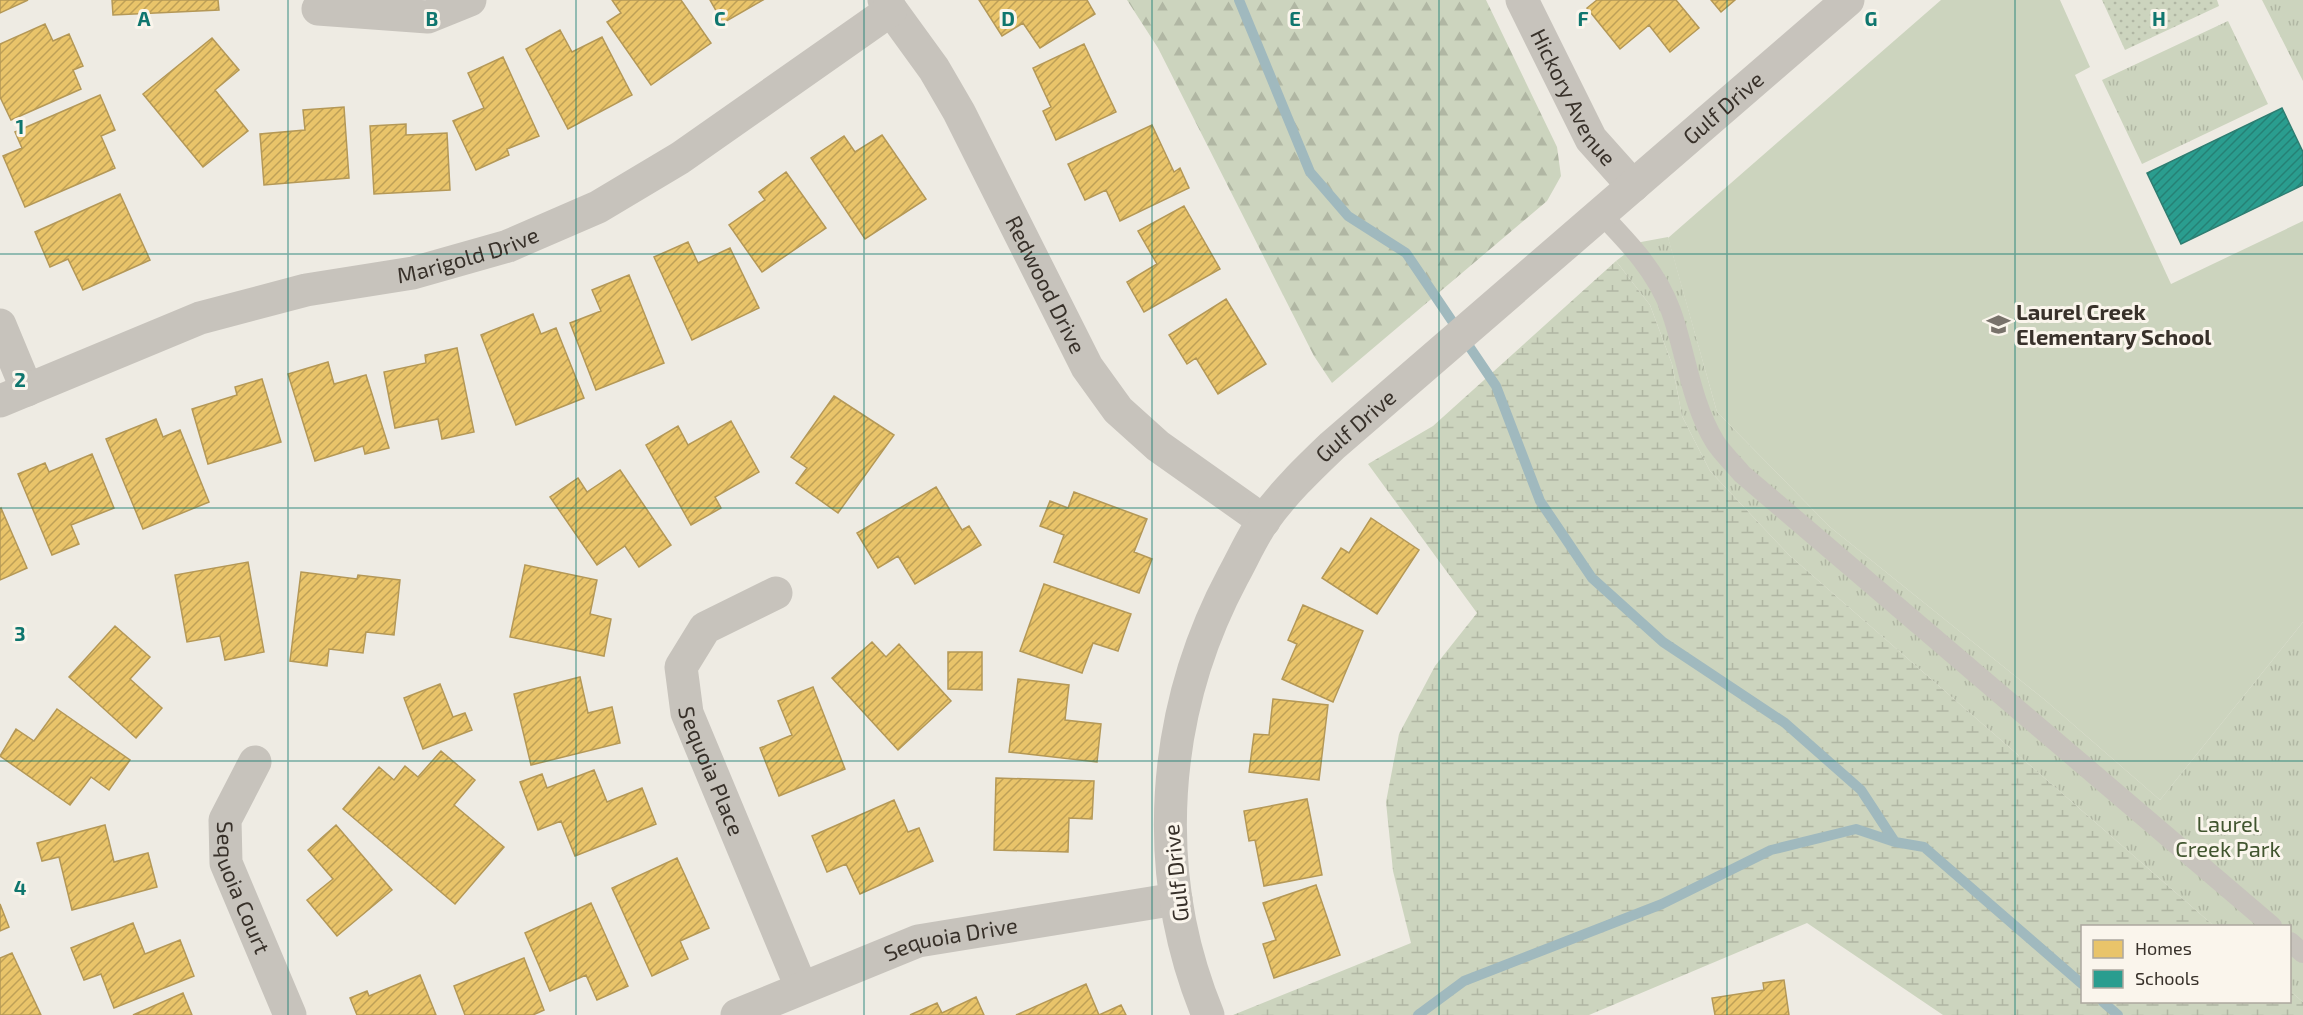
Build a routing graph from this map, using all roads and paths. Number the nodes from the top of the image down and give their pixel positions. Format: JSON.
{"nodes":[{"id":1,"x":470,"y":0,"type":"edge"},
{"id":2,"x":1522,"y":0,"type":"edge"},
{"id":3,"x":1848,"y":0,"type":"edge"},
{"id":4,"x":887,"y":5,"type":"edge"},
{"id":5,"x":318,"y":9,"type":"dead end"},
{"id":6,"x":1633,"y":186,"type":"junction"},
{"id":7,"x":1601,"y":214,"type":"junction"},
{"id":8,"x":0,"y":325,"type":"edge"},
{"id":9,"x":13,"y":395,"type":"edge"},
{"id":10,"x":1264,"y":521,"type":"junction"},
{"id":11,"x":776,"y":593,"type":"dead end"},
{"id":12,"x":255,"y":762,"type":"dead end"},
{"id":13,"x":1176,"y":899,"type":"junction"},
{"id":14,"x":2270,"y":925,"type":"edge"},
{"id":15,"x":2291,"y":944,"type":"edge"},
{"id":16,"x":2303,"y":953,"type":"edge"},
{"id":17,"x":801,"y":987,"type":"junction"},
{"id":18,"x":290,"y":1015,"type":"edge"},
{"id":19,"x":737,"y":1015,"type":"edge"},
{"id":20,"x":1208,"y":1015,"type":"edge"}],
"edges":[{"from":1,"to":5,"type":"street"},
{"from":2,"to":6,"type":"street","name":"Hickory Avenue"},
{"from":3,"to":6,"type":"street","name":"Gulf Drive"},
{"from":4,"to":9,"type":"street","name":"Marigold Drive"},
{"from":4,"to":10,"type":"street","name":"Redwood Drive"},
{"from":6,"to":7,"type":"street","name":"Gulf Drive"},
{"from":7,"to":10,"type":"street","name":"Gulf Drive"},
{"from":7,"to":14,"type":"lane"},
{"from":8,"to":9,"type":"street"},
{"from":10,"to":13,"type":"street","name":"Gulf Drive"},
{"from":11,"to":17,"type":"street","name":"Sequoia Place"},
{"from":12,"to":18,"type":"street","name":"Sequoia Court"},
{"from":13,"to":17,"type":"street","name":"Sequoia Drive"},
{"from":13,"to":20,"type":"street","name":"Gulf Drive"},
{"from":15,"to":16,"type":"lane"},
{"from":17,"to":19,"type":"street","name":"Sequoia Drive"}]}
